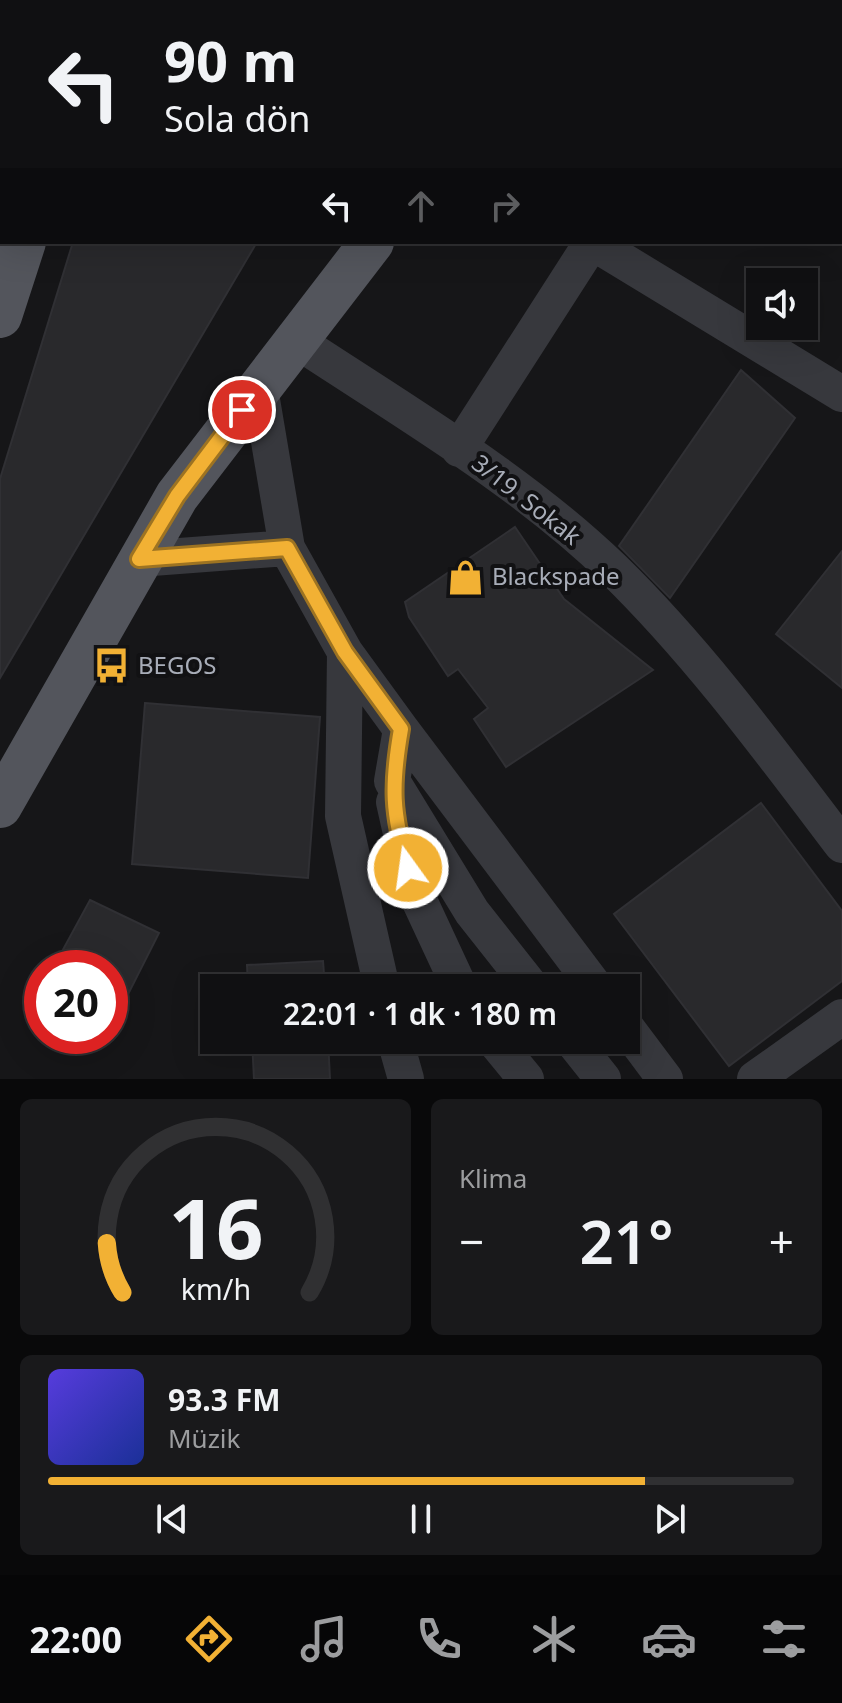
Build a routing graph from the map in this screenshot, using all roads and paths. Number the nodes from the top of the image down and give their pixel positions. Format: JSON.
{"nodes":[{"id":1,"x":23,"y":244,"type":"edge"},
{"id":2,"x":370,"y":244,"type":"edge"},
{"id":3,"x":591,"y":244,"type":"edge"},
{"id":4,"x":595,"y":244,"type":"edge"},
{"id":5,"x":0,"y":316,"type":"edge"},
{"id":6,"x":297,"y":341,"type":"junction"},
{"id":7,"x":260,"y":388,"type":"junction"},
{"id":8,"x":842,"y":394,"type":"edge"},
{"id":9,"x":459,"y":449,"type":"junction"},
{"id":10,"x":287,"y":548,"type":"junction"},
{"id":11,"x":139,"y":559,"type":"junction"},
{"id":12,"x":345,"y":652,"type":"junction"},
{"id":13,"x":401,"y":729,"type":"junction"},
{"id":14,"x":392,"y":781,"type":"junction"},
{"id":15,"x":0,"y":806,"type":"edge"},
{"id":16,"x":842,"y":845,"type":"edge"},
{"id":17,"x":379,"y":974,"type":"edge"},
{"id":18,"x":453,"y":974,"type":"edge"},
{"id":19,"x":521,"y":974,"type":"edge"},
{"id":20,"x":585,"y":974,"type":"edge"},
{"id":21,"x":842,"y":1017,"type":"edge"},
{"id":22,"x":640,"y":1046,"type":"edge"},
{"id":23,"x":399,"y":1054,"type":"edge"},
{"id":24,"x":505,"y":1054,"type":"edge"},
{"id":25,"x":583,"y":1054,"type":"edge"},
{"id":26,"x":406,"y":1079,"type":"edge"},
{"id":27,"x":526,"y":1079,"type":"edge"},
{"id":28,"x":603,"y":1079,"type":"edge"},
{"id":29,"x":665,"y":1079,"type":"edge"},
{"id":30,"x":755,"y":1079,"type":"edge"}],
"edges":[{"from":1,"to":5,"type":"main road"},
{"from":2,"to":6,"type":"main road"},
{"from":3,"to":9,"type":"street"},
{"from":4,"to":8,"type":"street"},
{"from":6,"to":7,"type":"main road"},
{"from":6,"to":9,"type":"street","name":"3/19. Sokak"},
{"from":7,"to":10,"type":"street"},
{"from":7,"to":11,"type":"main road"},
{"from":9,"to":16,"type":"street","name":"3/19. Sokak"},
{"from":10,"to":11,"type":"street"},
{"from":10,"to":12,"type":"street"},
{"from":11,"to":15,"type":"main road"},
{"from":12,"to":13,"type":"street"},
{"from":12,"to":17,"type":"street"},
{"from":13,"to":14,"type":"street"},
{"from":13,"to":20,"type":"street"},
{"from":14,"to":18,"type":"street"},
{"from":14,"to":19,"type":"street"},
{"from":21,"to":30,"type":"street"},
{"from":22,"to":29,"type":"street"},
{"from":23,"to":26,"type":"street"},
{"from":24,"to":27,"type":"street"},
{"from":25,"to":28,"type":"street"}]}
